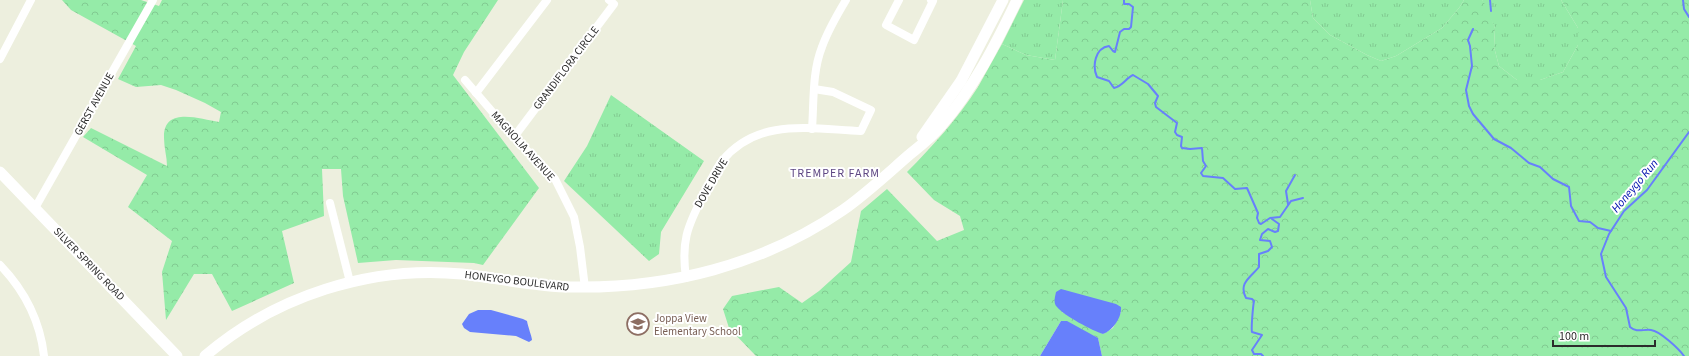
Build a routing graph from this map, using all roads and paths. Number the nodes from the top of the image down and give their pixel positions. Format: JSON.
{"nodes":[{"id":1,"x":31,"y":0,"type":"edge"},
{"id":2,"x":153,"y":0,"type":"edge"},
{"id":3,"x":547,"y":0,"type":"edge"},
{"id":4,"x":609,"y":0,"type":"edge"},
{"id":5,"x":846,"y":0,"type":"edge"},
{"id":6,"x":899,"y":0,"type":"edge"},
{"id":7,"x":931,"y":0,"type":"edge"},
{"id":8,"x":1003,"y":0,"type":"edge"},
{"id":9,"x":1017,"y":0,"type":"edge"},
{"id":10,"x":0,"y":59,"type":"edge"},
{"id":11,"x":465,"y":80,"type":"dead end"},
{"id":12,"x":814,"y":89,"type":"junction"},
{"id":13,"x":476,"y":93,"type":"junction"},
{"id":14,"x":812,"y":130,"type":"junction"},
{"id":15,"x":514,"y":137,"type":"junction"},
{"id":16,"x":909,"y":155,"type":"junction"},
{"id":17,"x":0,"y":172,"type":"edge"},
{"id":18,"x":330,"y":202,"type":"dead end"},
{"id":19,"x":35,"y":208,"type":"junction"},
{"id":20,"x":0,"y":265,"type":"edge"},
{"id":21,"x":686,"y":278,"type":"junction"},
{"id":22,"x":350,"y":282,"type":"junction"},
{"id":23,"x":585,"y":288,"type":"junction"},
{"id":24,"x":44,"y":356,"type":"edge"},
{"id":25,"x":177,"y":356,"type":"edge"},
{"id":26,"x":205,"y":356,"type":"edge"}],
"edges":[{"from":1,"to":10,"type":"street"},
{"from":2,"to":19,"type":"street","name":"GERST AVENUE"},
{"from":3,"to":13,"type":"street"},
{"from":4,"to":15,"type":"street","name":"GRANDIFLORA CIRCLE"},
{"from":5,"to":12,"type":"street"},
{"from":6,"to":7,"type":"street"},
{"from":8,"to":16,"type":"main road","name":"HONEYGO BOULEVARD"},
{"from":9,"to":16,"type":"main road","name":"HONEYGO BOULEVARD"},
{"from":11,"to":13,"type":"street","name":"MAGNOLIA AVENUE"},
{"from":12,"to":14,"type":"street"},
{"from":12,"to":14,"type":"street","name":"DOVE DRIVE"},
{"from":13,"to":15,"type":"street","name":"MAGNOLIA AVENUE"},
{"from":14,"to":21,"type":"street","name":"DOVE DRIVE"},
{"from":15,"to":23,"type":"street","name":"MAGNOLIA AVENUE"},
{"from":16,"to":21,"type":"main road","name":"HONEYGO BOULEVARD"},
{"from":17,"to":19,"type":"main road","name":"SILVER SPRING ROAD"},
{"from":18,"to":22,"type":"street"},
{"from":19,"to":25,"type":"main road","name":"SILVER SPRING ROAD"},
{"from":20,"to":24,"type":"street"},
{"from":21,"to":23,"type":"main road","name":"HONEYGO BOULEVARD"},
{"from":22,"to":23,"type":"main road","name":"HONEYGO BOULEVARD"},
{"from":22,"to":26,"type":"main road","name":"HONEYGO BOULEVARD"}]}
